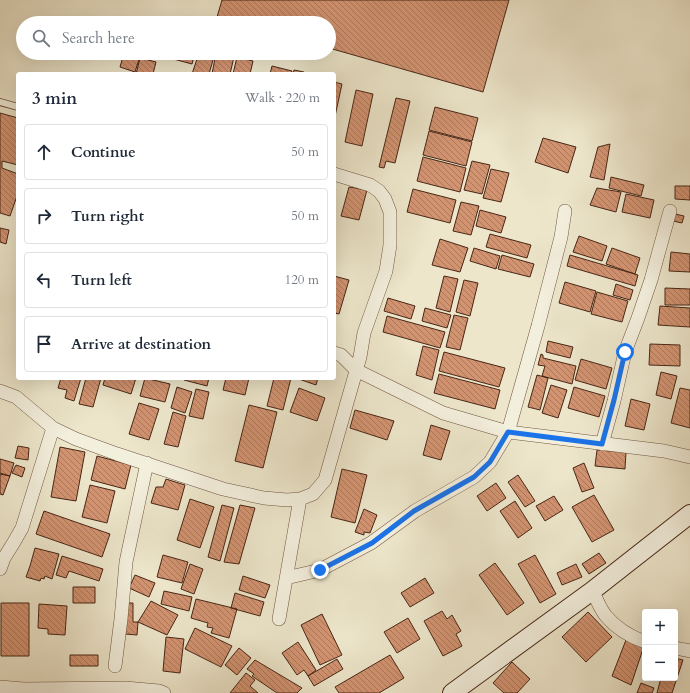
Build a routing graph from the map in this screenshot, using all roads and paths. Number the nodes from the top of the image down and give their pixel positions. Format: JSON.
{"nodes":[{"id":1,"x":0,"y":102,"type":"edge"},
{"id":2,"x":16,"y":106,"type":"edge"},
{"id":3,"x":336,"y":175,"type":"edge"},
{"id":4,"x":565,"y":211,"type":"dead end"},
{"id":5,"x":670,"y":211,"type":"dead end"},
{"id":6,"x":336,"y":354,"type":"edge"},
{"id":7,"x":356,"y":370,"type":"junction"},
{"id":8,"x":0,"y":391,"type":"edge"},
{"id":9,"x":53,"y":428,"type":"junction"},
{"id":10,"x":508,"y":432,"type":"junction"},
{"id":11,"x":602,"y":444,"type":"junction"},
{"id":12,"x":690,"y":457,"type":"edge"},
{"id":13,"x":147,"y":463,"type":"junction"},
{"id":14,"x":300,"y":499,"type":"junction"},
{"id":15,"x":690,"y":514,"type":"edge"},
{"id":16,"x":0,"y":569,"type":"edge"},
{"id":17,"x":286,"y":578,"type":"junction"},
{"id":18,"x":592,"y":591,"type":"junction"},
{"id":19,"x":279,"y":619,"type":"dead end"},
{"id":20,"x":642,"y":641,"type":"edge"},
{"id":21,"x":678,"y":649,"type":"edge"},
{"id":22,"x":690,"y":651,"type":"edge"},
{"id":23,"x":115,"y":666,"type":"dead end"},
{"id":24,"x":0,"y":687,"type":"edge"},
{"id":25,"x":25,"y":691,"type":"edge"},
{"id":26,"x":164,"y":693,"type":"edge"},
{"id":27,"x":452,"y":693,"type":"edge"}],
"edges":[{"from":1,"to":2,"type":"lane"},
{"from":3,"to":7,"type":"street"},
{"from":4,"to":10,"type":"street"},
{"from":5,"to":11,"type":"street"},
{"from":6,"to":7,"type":"street"},
{"from":7,"to":10,"type":"street"},
{"from":7,"to":14,"type":"street"},
{"from":8,"to":9,"type":"street"},
{"from":9,"to":13,"type":"street"},
{"from":9,"to":16,"type":"street"},
{"from":10,"to":11,"type":"street"},
{"from":10,"to":17,"type":"street"},
{"from":11,"to":12,"type":"street"},
{"from":13,"to":14,"type":"street"},
{"from":13,"to":23,"type":"street"},
{"from":14,"to":17,"type":"street"},
{"from":15,"to":18,"type":"street"},
{"from":17,"to":19,"type":"street"},
{"from":18,"to":20,"type":"street"},
{"from":18,"to":27,"type":"street"},
{"from":21,"to":22,"type":"street"},
{"from":24,"to":25,"type":"street"},
{"from":25,"to":26,"type":"street"}]}
